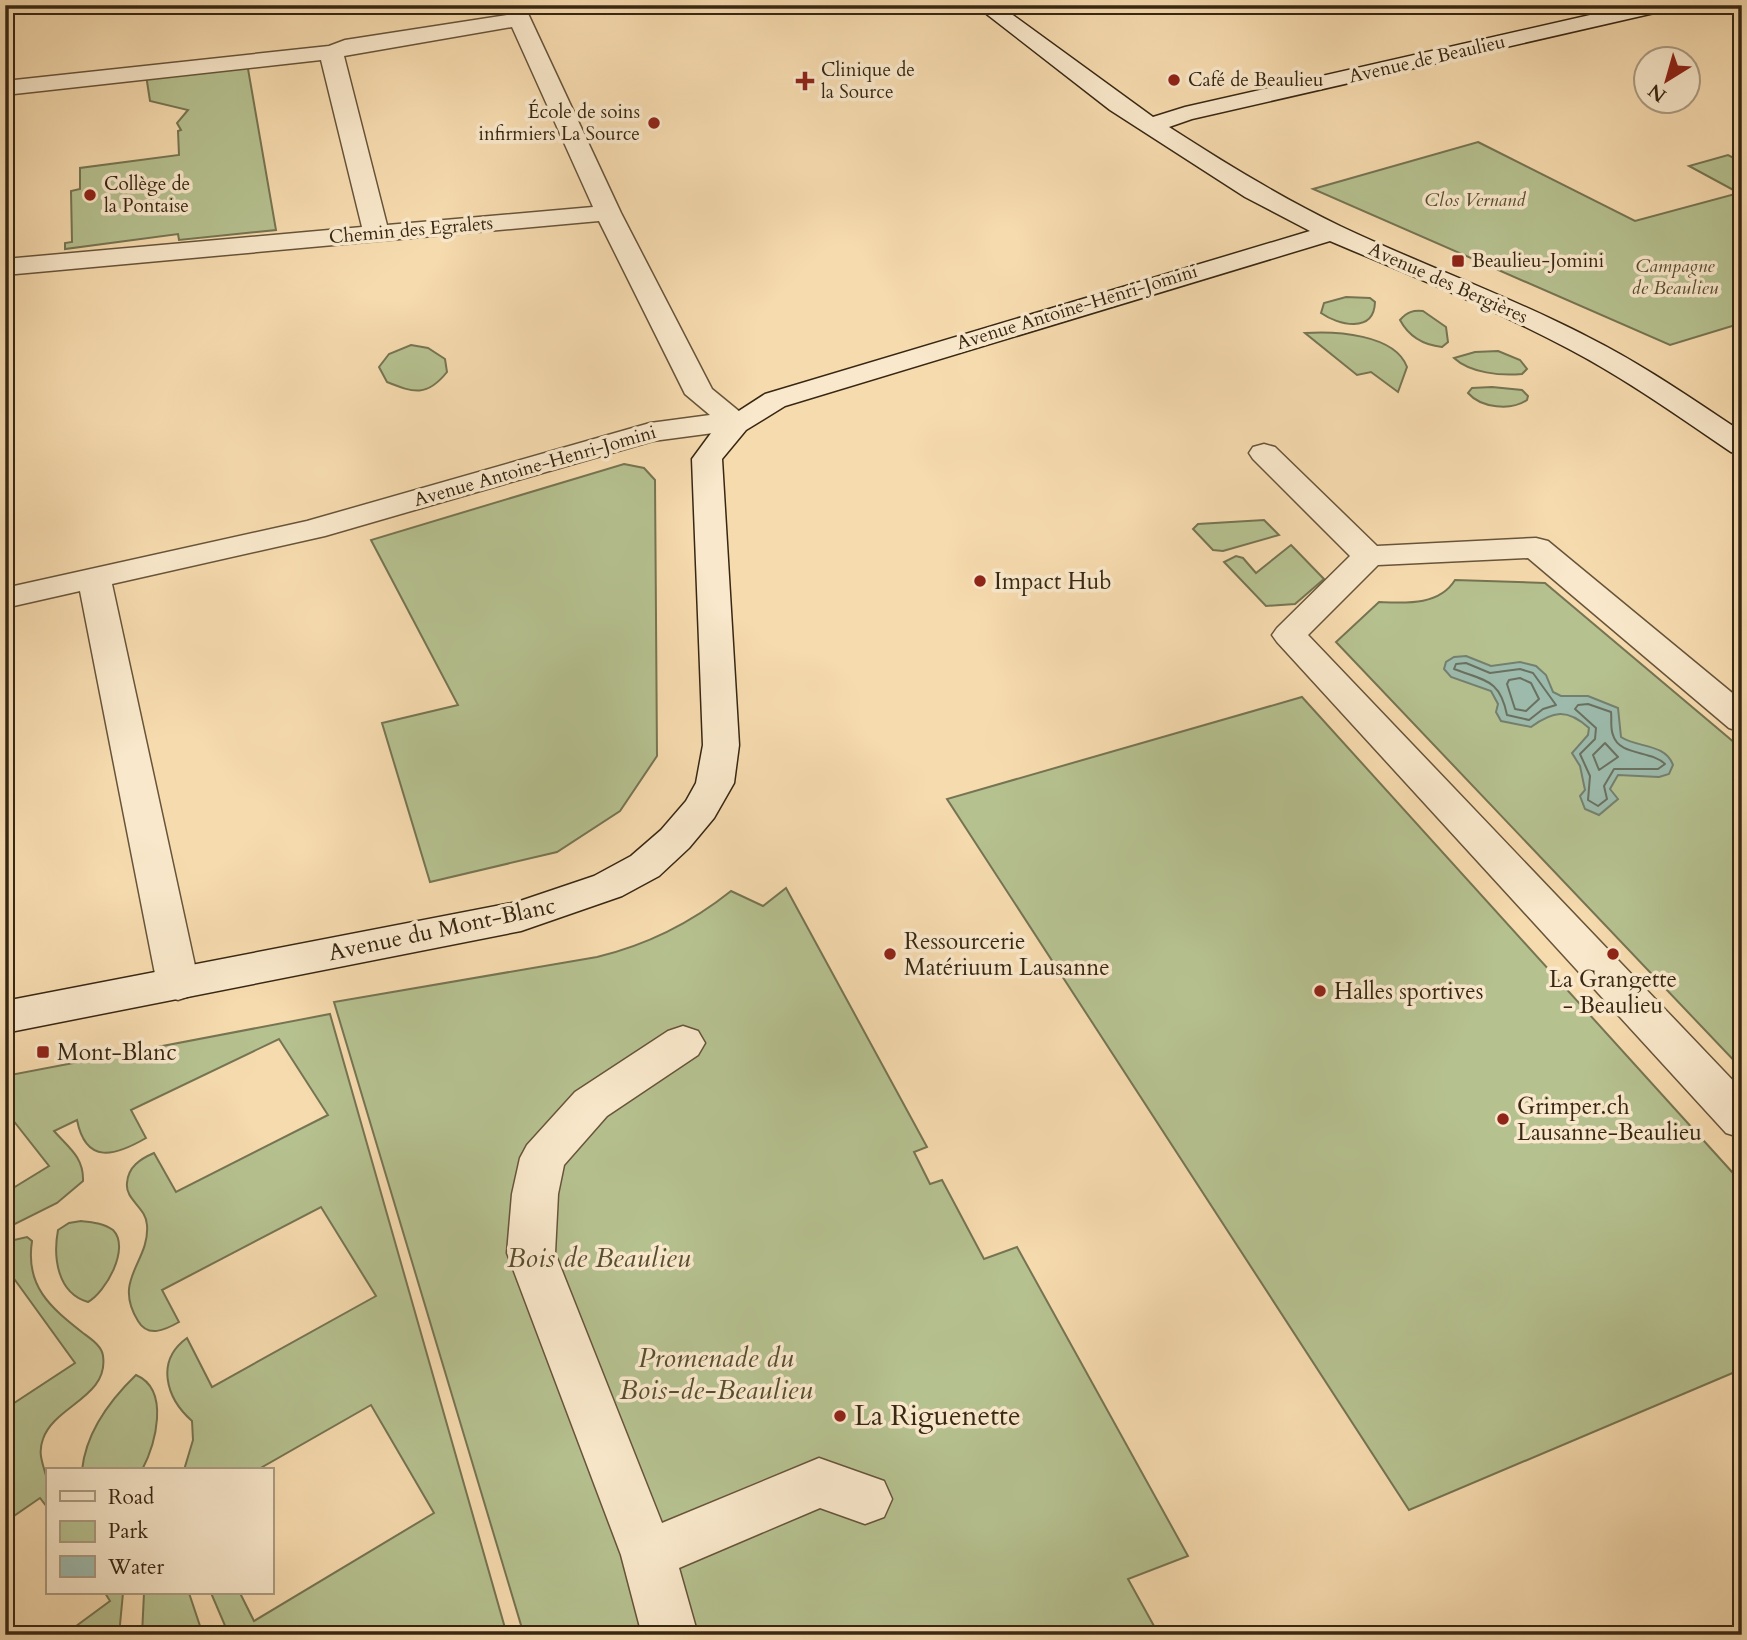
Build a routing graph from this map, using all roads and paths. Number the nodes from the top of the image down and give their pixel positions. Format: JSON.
{"nodes":[{"id":1,"x":985,"y":5,"type":"edge"},
{"id":2,"x":1663,"y":5,"type":"edge"},
{"id":3,"x":517,"y":12,"type":"edge"},
{"id":4,"x":334,"y":52,"type":"junction"},
{"id":5,"x":5,"y":88,"type":"edge"},
{"id":6,"x":1151,"y":126,"type":"junction"},
{"id":7,"x":608,"y":212,"type":"junction"},
{"id":8,"x":1332,"y":232,"type":"junction"},
{"id":9,"x":376,"y":233,"type":"junction"},
{"id":10,"x":5,"y":267,"type":"edge"},
{"id":11,"x":736,"y":421,"type":"junction"},
{"id":12,"x":1742,"y":446,"type":"edge"},
{"id":13,"x":1264,"y":453,"type":"dead end"},
{"id":14,"x":1369,"y":556,"type":"junction"},
{"id":15,"x":93,"y":578,"type":"junction"},
{"id":16,"x":5,"y":598,"type":"edge"},
{"id":17,"x":1742,"y":720,"type":"edge"},
{"id":18,"x":178,"y":984,"type":"junction"},
{"id":19,"x":5,"y":1017,"type":"edge"},
{"id":20,"x":683,"y":1043,"type":"dead end"},
{"id":21,"x":1742,"y":1120,"type":"edge"},
{"id":22,"x":865,"y":1499,"type":"dead end"},
{"id":23,"x":648,"y":1555,"type":"junction"},
{"id":24,"x":670,"y":1635,"type":"edge"}],
"edges":[{"from":1,"to":6,"type":"street","name":"Avenue des Bergières"},
{"from":2,"to":6,"type":"street","name":"Avenue de Beaulieu"},
{"from":3,"to":4,"type":"street"},
{"from":3,"to":7,"type":"street"},
{"from":4,"to":5,"type":"street"},
{"from":4,"to":9,"type":"street"},
{"from":6,"to":8,"type":"street","name":"Avenue des Bergières"},
{"from":7,"to":9,"type":"street","name":"Chemin des Egralets"},
{"from":7,"to":11,"type":"street"},
{"from":8,"to":11,"type":"street","name":"Avenue Antoine-Henri-Jomini"},
{"from":8,"to":12,"type":"street","name":"Avenue des Bergières"},
{"from":9,"to":10,"type":"street","name":"Chemin des Egralets"},
{"from":11,"to":15,"type":"street","name":"Avenue Antoine-Henri-Jomini"},
{"from":11,"to":18,"type":"street","name":"Avenue du Mont-Blanc"},
{"from":13,"to":14,"type":"street"},
{"from":14,"to":17,"type":"street"},
{"from":14,"to":21,"type":"street"},
{"from":15,"to":16,"type":"street","name":"Avenue Antoine-Henri-Jomini"},
{"from":15,"to":18,"type":"street"},
{"from":18,"to":19,"type":"street","name":"Avenue du Mont-Blanc"},
{"from":20,"to":23,"type":"street"},
{"from":22,"to":23,"type":"street"},
{"from":23,"to":24,"type":"street"}]}
